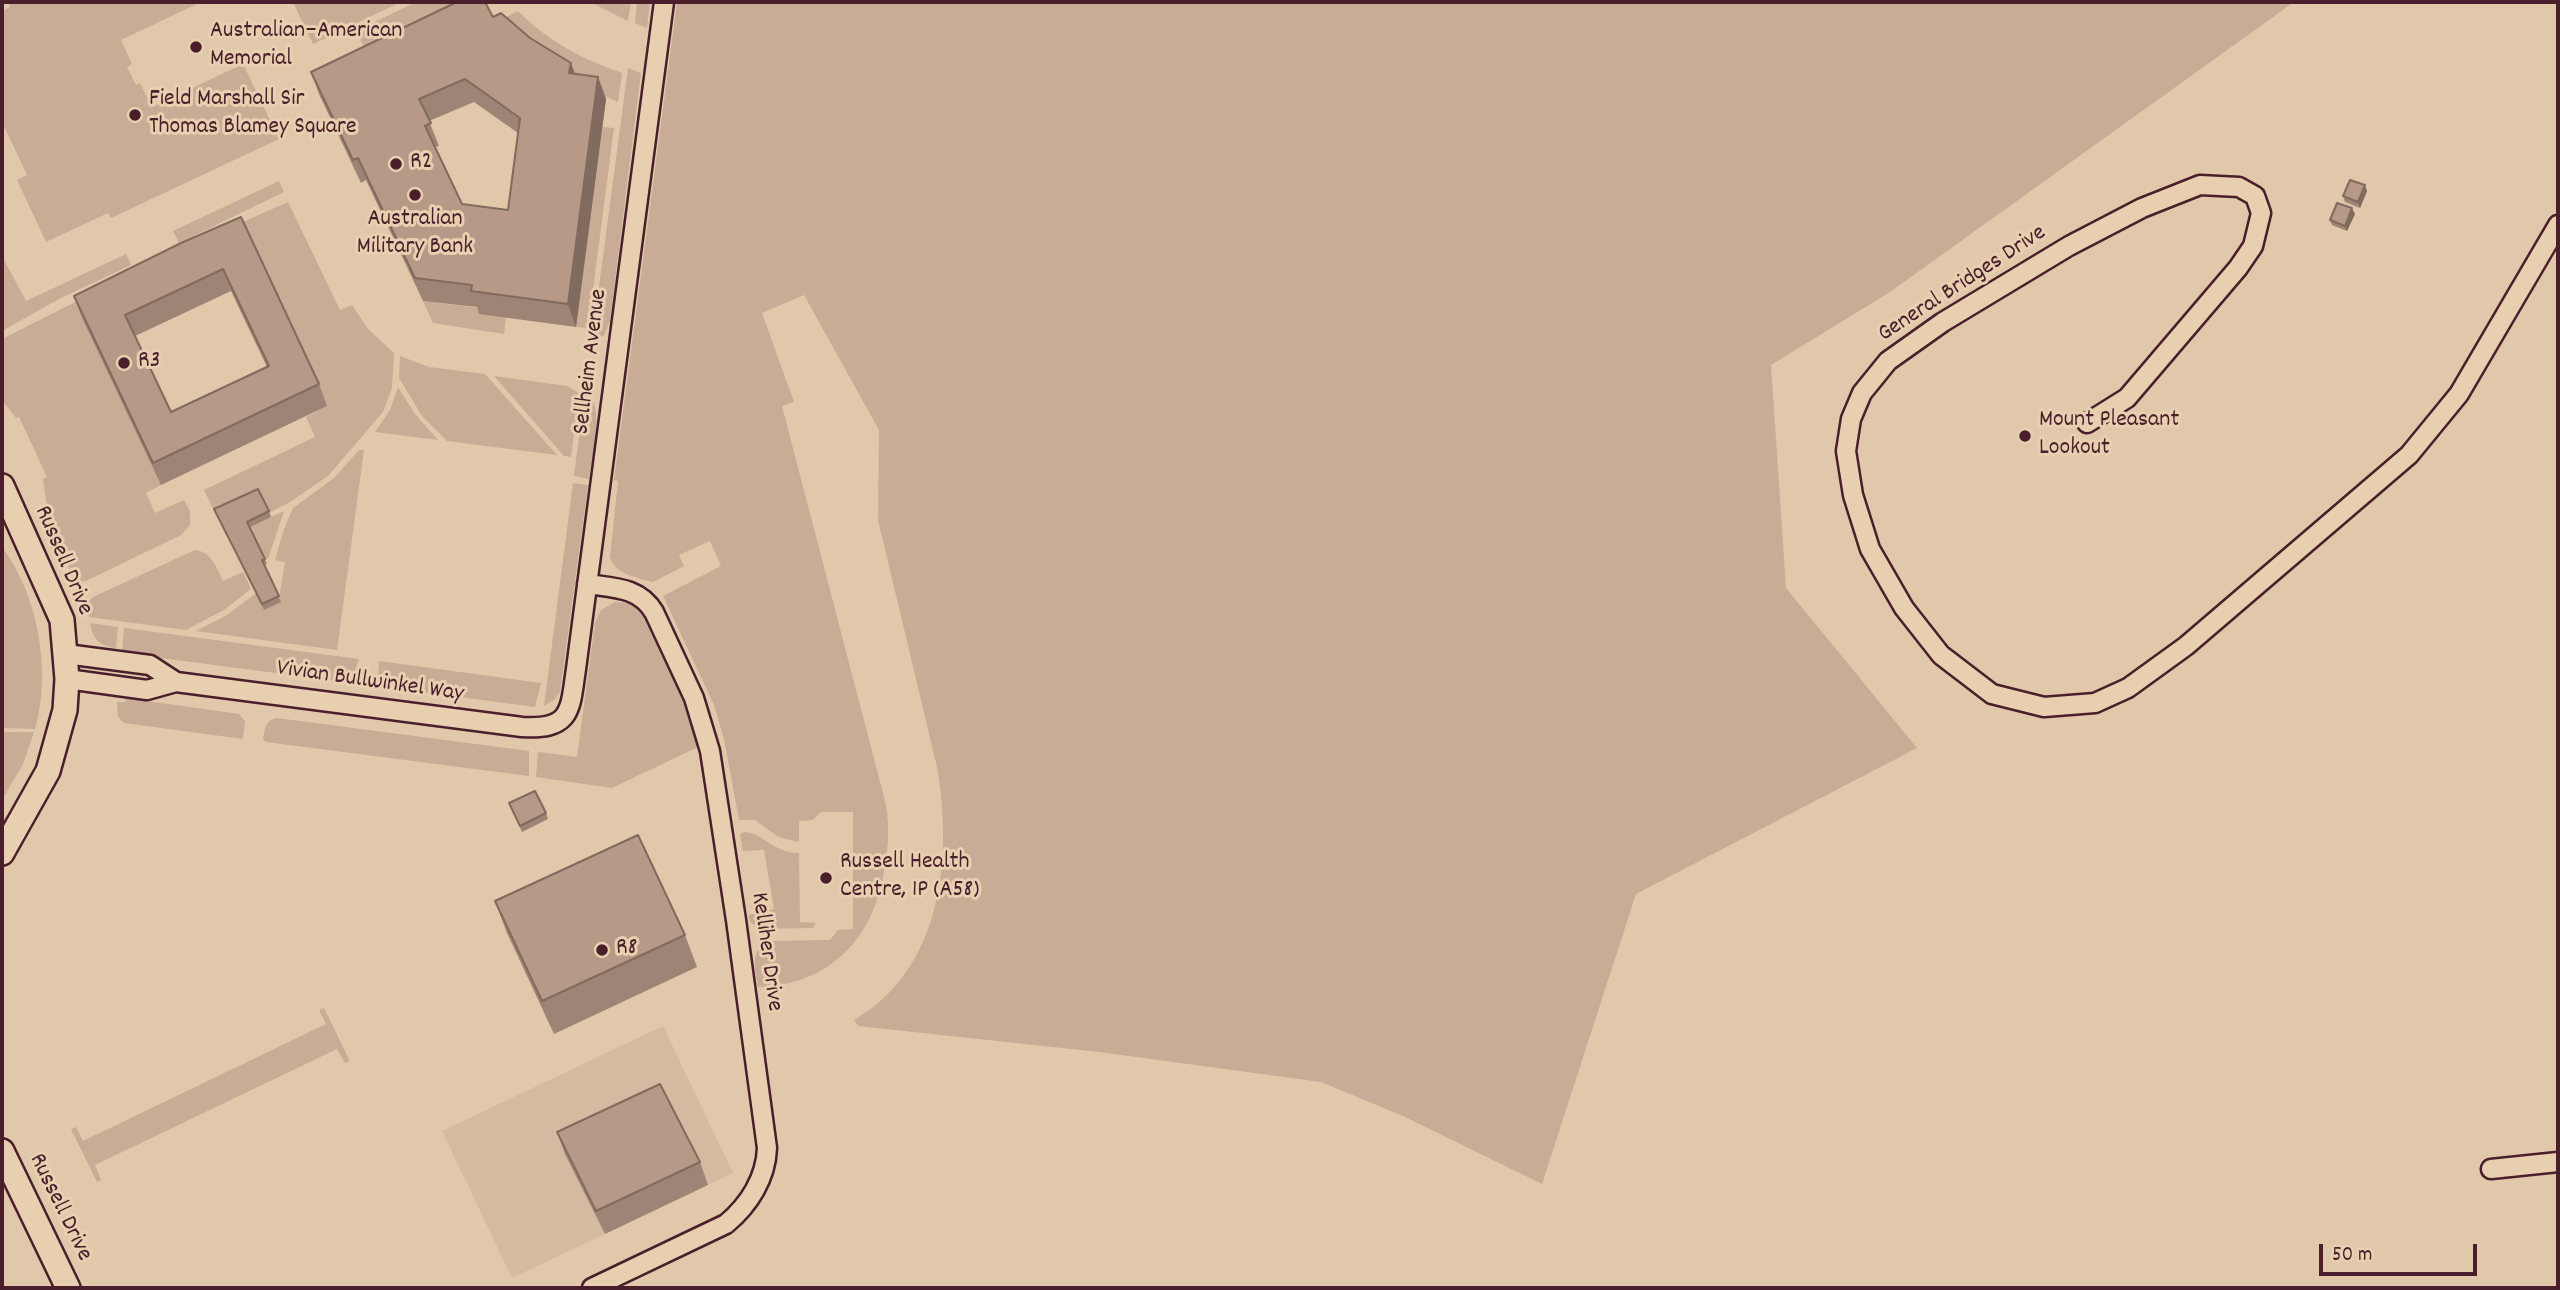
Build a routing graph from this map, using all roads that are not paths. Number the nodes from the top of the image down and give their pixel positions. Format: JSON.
{"nodes":[{"id":1,"x":664,"y":2,"type":"edge"},
{"id":2,"x":2558,"y":225,"type":"edge"},
{"id":3,"x":2087,"y":424,"type":"dead end"},
{"id":4,"x":2,"y":486,"type":"edge"},
{"id":5,"x":587,"y":584,"type":"junction"},
{"id":6,"x":66,"y":654,"type":"junction"},
{"id":7,"x":67,"y":679,"type":"junction"},
{"id":8,"x":176,"y":682,"type":"junction"},
{"id":9,"x":558,"y":723,"type":"joint"},
{"id":10,"x":2,"y":853,"type":"edge"},
{"id":11,"x":2,"y":1151,"type":"edge"},
{"id":12,"x":2558,"y":1162,"type":"edge"},
{"id":13,"x":2491,"y":1169,"type":"dead end"},
{"id":14,"x":68,"y":1288,"type":"edge"},
{"id":15,"x":592,"y":1288,"type":"edge"}],
"edges":[{"from":1,"to":5,"type":"street","name":"Sellheim Avenue"},
{"from":2,"to":3,"type":"street","name":"General Bridges Drive"},
{"from":4,"to":6,"type":"street","name":"Russell Drive"},
{"from":5,"to":9,"type":"street","name":"Sellheim Avenue"},
{"from":5,"to":15,"type":"street","name":"Kelliher Drive"},
{"from":6,"to":7,"type":"street","name":"Russell Drive"},
{"from":6,"to":8,"type":"street","name":"Vivian Bullwinkel Way"},
{"from":7,"to":8,"type":"street","name":"Vivian Bullwinkel Way"},
{"from":7,"to":10,"type":"street","name":"Russell Drive"},
{"from":8,"to":9,"type":"street","name":"Vivian Bullwinkel Way"},
{"from":11,"to":14,"type":"street","name":"Russell Drive"},
{"from":12,"to":13,"type":"street"}]}
